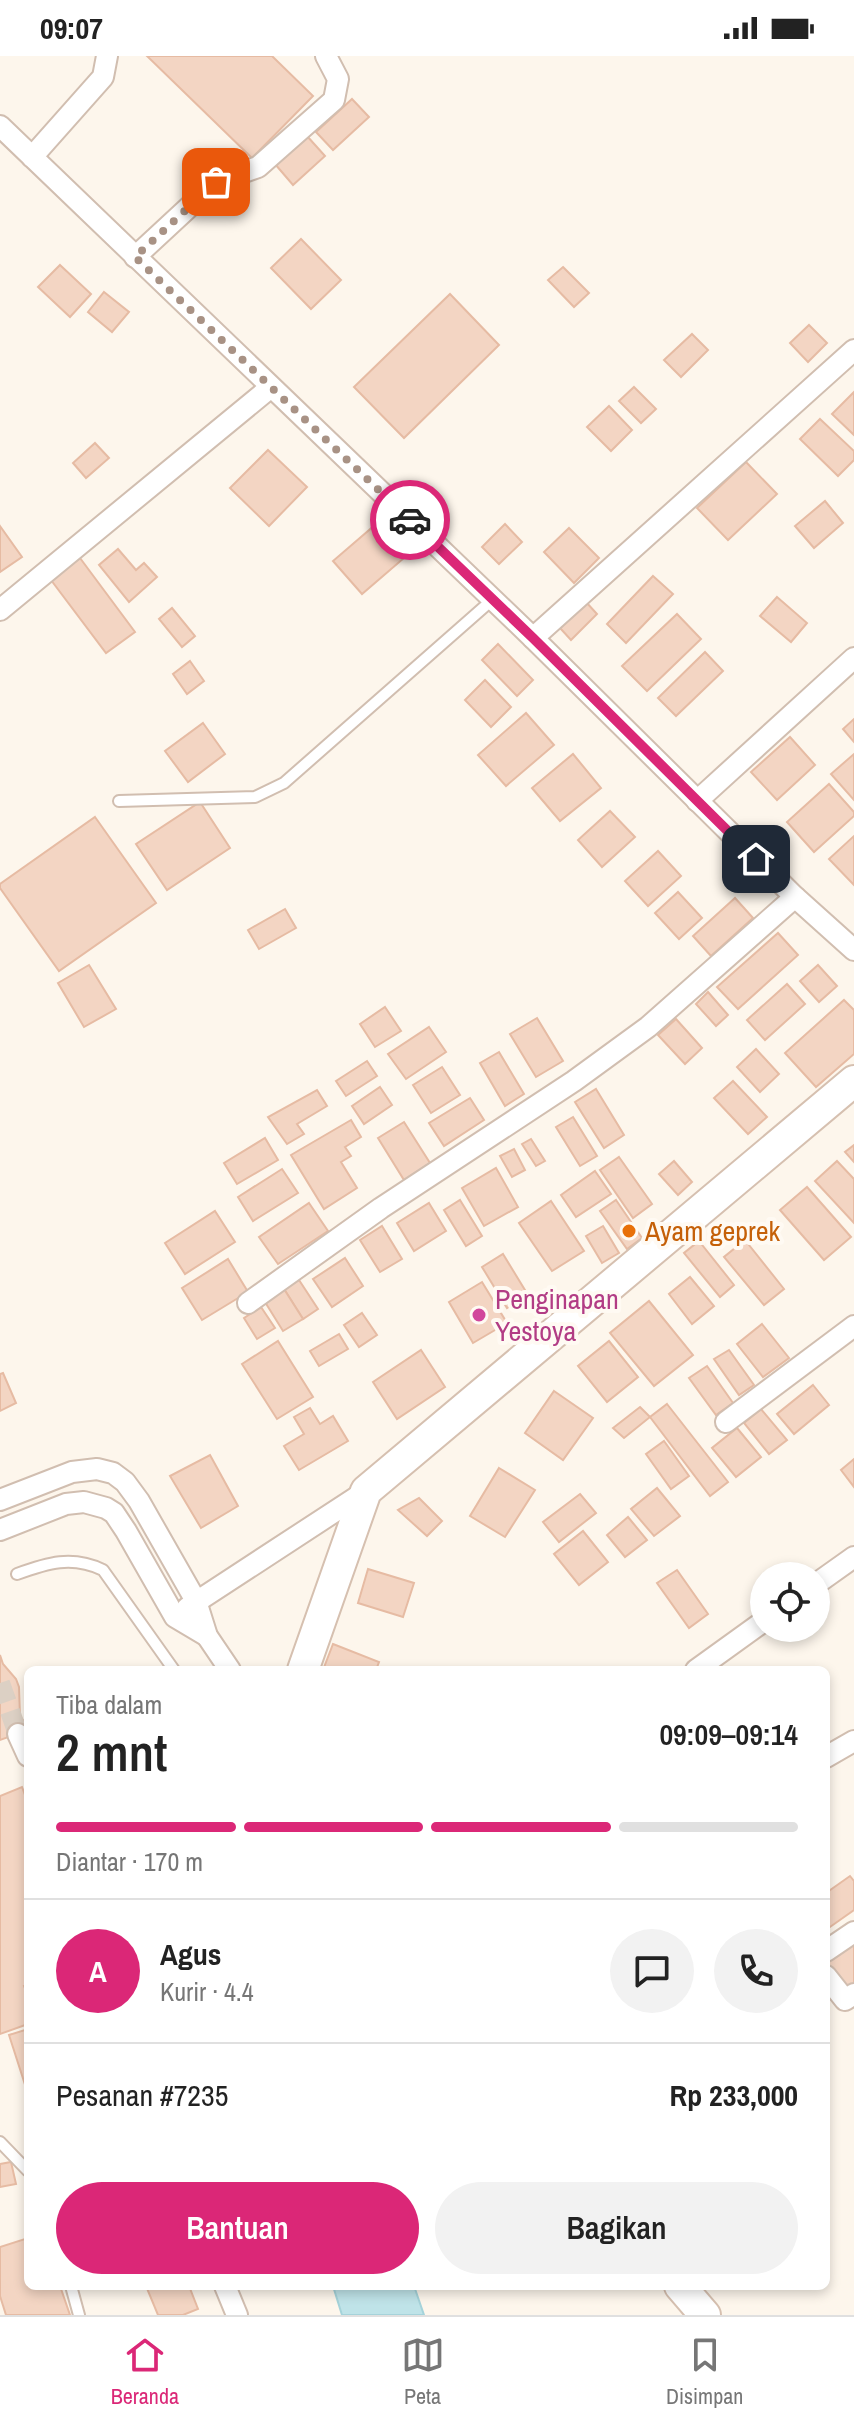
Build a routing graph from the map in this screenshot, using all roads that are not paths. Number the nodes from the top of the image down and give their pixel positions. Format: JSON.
{"nodes":[{"id":1,"x":107,"y":56,"type":"edge"},
{"id":2,"x":326,"y":56,"type":"edge"},
{"id":3,"x":0,"y":126,"type":"edge"},
{"id":4,"x":32,"y":157,"type":"junction"},
{"id":5,"x":135,"y":257,"type":"junction"},
{"id":6,"x":854,"y":350,"type":"edge"},
{"id":7,"x":271,"y":387,"type":"junction"},
{"id":8,"x":492,"y":600,"type":"junction"},
{"id":9,"x":0,"y":610,"type":"edge"},
{"id":10,"x":533,"y":638,"type":"junction"},
{"id":11,"x":854,"y":658,"type":"edge"},
{"id":12,"x":119,"y":801,"type":"dead end"},
{"id":13,"x":697,"y":801,"type":"junction"},
{"id":14,"x":795,"y":897,"type":"junction"},
{"id":15,"x":854,"y":950,"type":"edge"},
{"id":16,"x":854,"y":1081,"type":"edge"},
{"id":17,"x":248,"y":1303,"type":"dead end"},
{"id":18,"x":854,"y":1326,"type":"edge"},
{"id":19,"x":726,"y":1422,"type":"dead end"},
{"id":20,"x":366,"y":1491,"type":"junction"},
{"id":21,"x":0,"y":1500,"type":"edge"},
{"id":22,"x":0,"y":1530,"type":"edge"},
{"id":23,"x":854,"y":1557,"type":"edge"},
{"id":24,"x":17,"y":1574,"type":"dead end"},
{"id":25,"x":830,"y":1574,"type":"edge"},
{"id":26,"x":196,"y":1601,"type":"junction"},
{"id":27,"x":175,"y":1617,"type":"junction"},
{"id":28,"x":750,"y":1631,"type":"edge"},
{"id":29,"x":207,"y":1636,"type":"junction"},
{"id":30,"x":171,"y":1666,"type":"edge"},
{"id":31,"x":227,"y":1666,"type":"edge"},
{"id":32,"x":304,"y":1666,"type":"edge"},
{"id":33,"x":702,"y":1666,"type":"edge"},
{"id":34,"x":18,"y":1734,"type":"tunnel mouth"},
{"id":35,"x":854,"y":1741,"type":"edge"},
{"id":36,"x":24,"y":1747,"type":"edge"},
{"id":37,"x":830,"y":1755,"type":"edge"},
{"id":38,"x":854,"y":1932,"type":"edge"},
{"id":39,"x":830,"y":1948,"type":"edge"},
{"id":40,"x":830,"y":1980,"type":"edge"},
{"id":41,"x":851,"y":2002,"type":"edge"},
{"id":42,"x":0,"y":2142,"type":"edge"},
{"id":43,"x":24,"y":2167,"type":"edge"},
{"id":44,"x":72,"y":2290,"type":"edge"},
{"id":45,"x":227,"y":2290,"type":"edge"},
{"id":46,"x":683,"y":2290,"type":"edge"},
{"id":47,"x":79,"y":2315,"type":"edge"},
{"id":48,"x":237,"y":2315,"type":"edge"},
{"id":49,"x":705,"y":2315,"type":"edge"}],
"edges":[{"from":1,"to":4,"type":"street"},
{"from":2,"to":5,"type":"street"},
{"from":3,"to":4,"type":"street"},
{"from":4,"to":5,"type":"street"},
{"from":5,"to":7,"type":"street"},
{"from":6,"to":10,"type":"street"},
{"from":7,"to":8,"type":"street"},
{"from":7,"to":9,"type":"street"},
{"from":8,"to":10,"type":"street"},
{"from":8,"to":12,"type":"lane"},
{"from":10,"to":13,"type":"street"},
{"from":11,"to":13,"type":"street"},
{"from":13,"to":14,"type":"street"},
{"from":14,"to":15,"type":"street"},
{"from":14,"to":17,"type":"street"},
{"from":16,"to":20,"type":"street"},
{"from":18,"to":19,"type":"street"},
{"from":20,"to":26,"type":"street"},
{"from":20,"to":32,"type":"street"},
{"from":21,"to":26,"type":"street"},
{"from":22,"to":27,"type":"street"},
{"from":23,"to":25,"type":"street"},
{"from":24,"to":30,"type":"lane"},
{"from":26,"to":27,"type":"street"},
{"from":26,"to":29,"type":"street"},
{"from":27,"to":29,"type":"street"},
{"from":28,"to":33,"type":"street"},
{"from":29,"to":31,"type":"street"},
{"from":34,"to":36,"type":"street"},
{"from":35,"to":37,"type":"street"},
{"from":38,"to":39,"type":"street"},
{"from":40,"to":41,"type":"street"},
{"from":42,"to":43,"type":"lane"},
{"from":44,"to":47,"type":"lane"},
{"from":45,"to":48,"type":"street"},
{"from":46,"to":49,"type":"street"}]}
